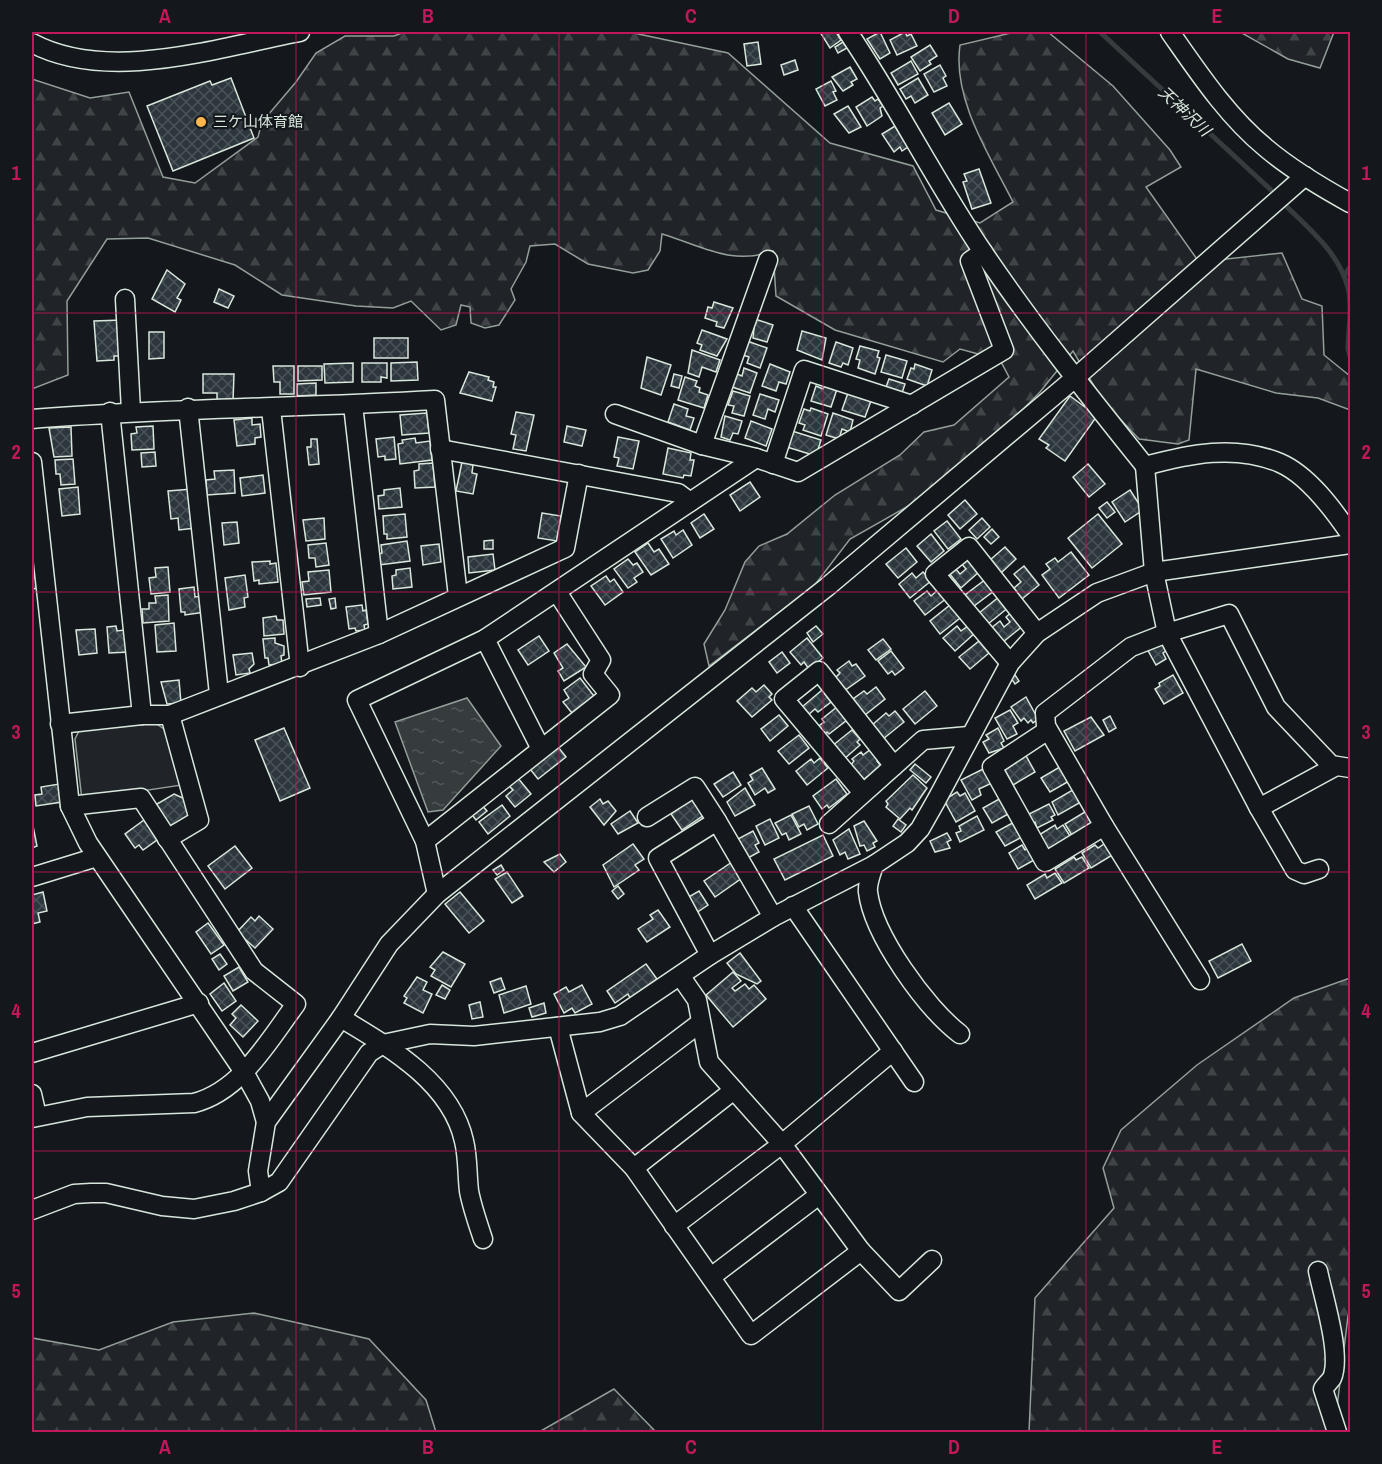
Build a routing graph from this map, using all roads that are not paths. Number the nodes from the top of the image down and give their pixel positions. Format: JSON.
{"nodes":[{"id":1,"x":300,"y":32,"type":"edge"},
{"id":2,"x":848,"y":32,"type":"edge"},
{"id":3,"x":1170,"y":32,"type":"edge"},
{"id":4,"x":32,"y":43,"type":"edge"},
{"id":5,"x":1305,"y":176,"type":"junction"},
{"id":6,"x":1350,"y":203,"type":"edge"},
{"id":7,"x":983,"y":252,"type":"junction"},
{"id":8,"x":768,"y":260,"type":"dead end"},
{"id":9,"x":125,"y":299,"type":"dead end"},
{"id":10,"x":1075,"y":378,"type":"junction"},
{"id":11,"x":353,"y":405,"type":"junction"},
{"id":12,"x":912,"y":405,"type":"junction"},
{"id":13,"x":188,"y":408,"type":"junction"},
{"id":14,"x":271,"y":409,"type":"junction"},
{"id":15,"x":131,"y":411,"type":"junction"},
{"id":16,"x":110,"y":412,"type":"junction"},
{"id":17,"x":615,"y":414,"type":"dead end"},
{"id":18,"x":32,"y":418,"type":"edge"},
{"id":19,"x":702,"y":446,"type":"junction"},
{"id":20,"x":440,"y":449,"type":"junction"},
{"id":21,"x":765,"y":461,"type":"junction"},
{"id":22,"x":32,"y":462,"type":"edge"},
{"id":23,"x":1145,"y":466,"type":"junction"},
{"id":24,"x":579,"y":474,"type":"junction"},
{"id":25,"x":33,"y":492,"type":"edge"},
{"id":26,"x":690,"y":502,"type":"junction"},
{"id":27,"x":1350,"y":534,"type":"edge"},
{"id":28,"x":1350,"y":544,"type":"edge"},
{"id":29,"x":1154,"y":572,"type":"junction"},
{"id":30,"x":557,"y":592,"type":"junction"},
{"id":31,"x":40,"y":596,"type":"edge"},
{"id":32,"x":458,"y":596,"type":"junction"},
{"id":33,"x":1037,"y":633,"type":"junction"},
{"id":34,"x":1167,"y":633,"type":"junction"},
{"id":35,"x":379,"y":634,"type":"junction"},
{"id":36,"x":485,"y":639,"type":"junction"},
{"id":37,"x":1010,"y":663,"type":"junction"},
{"id":38,"x":300,"y":667,"type":"junction"},
{"id":39,"x":219,"y":694,"type":"junction"},
{"id":40,"x":142,"y":715,"type":"junction"},
{"id":41,"x":170,"y":715,"type":"junction"},
{"id":42,"x":60,"y":724,"type":"junction"},
{"id":43,"x":1048,"y":730,"type":"junction"},
{"id":44,"x":969,"y":736,"type":"junction"},
{"id":45,"x":541,"y":749,"type":"junction"},
{"id":46,"x":894,"y":766,"type":"junction"},
{"id":47,"x":1343,"y":767,"type":"edge"},
{"id":48,"x":863,"y":793,"type":"junction"},
{"id":49,"x":70,"y":806,"type":"junction"},
{"id":50,"x":1259,"y":808,"type":"junction"},
{"id":51,"x":647,"y":817,"type":"dead end"},
{"id":52,"x":717,"y":820,"type":"junction"},
{"id":53,"x":829,"y":824,"type":"dead end"},
{"id":54,"x":1104,"y":826,"type":"junction"},
{"id":55,"x":167,"y":838,"type":"junction"},
{"id":56,"x":425,"y":841,"type":"junction"},
{"id":57,"x":98,"y":857,"type":"junction"},
{"id":58,"x":874,"y":866,"type":"junction"},
{"id":59,"x":1319,"y":869,"type":"dead end"},
{"id":60,"x":32,"y":877,"type":"edge"},
{"id":61,"x":437,"y":894,"type":"junction"},
{"id":62,"x":793,"y":906,"type":"junction"},
{"id":63,"x":773,"y":917,"type":"junction"},
{"id":64,"x":710,"y":955,"type":"junction"},
{"id":65,"x":681,"y":977,"type":"junction"},
{"id":66,"x":1200,"y":980,"type":"dead end"},
{"id":67,"x":199,"y":1003,"type":"junction"},
{"id":68,"x":341,"y":1018,"type":"junction"},
{"id":69,"x":700,"y":1023,"type":"junction"},
{"id":70,"x":558,"y":1027,"type":"junction"},
{"id":71,"x":960,"y":1034,"type":"dead end"},
{"id":72,"x":383,"y":1044,"type":"junction"},
{"id":73,"x":893,"y":1051,"type":"junction"},
{"id":74,"x":32,"y":1053,"type":"edge"},
{"id":75,"x":244,"y":1072,"type":"junction"},
{"id":76,"x":914,"y":1082,"type":"dead end"},
{"id":77,"x":734,"y":1090,"type":"junction"},
{"id":78,"x":32,"y":1094,"type":"edge"},
{"id":79,"x":581,"y":1113,"type":"junction"},
{"id":80,"x":34,"y":1117,"type":"edge"},
{"id":81,"x":266,"y":1122,"type":"junction"},
{"id":82,"x":782,"y":1144,"type":"junction"},
{"id":83,"x":634,"y":1168,"type":"junction"},
{"id":84,"x":261,"y":1192,"type":"junction"},
{"id":85,"x":819,"y":1195,"type":"junction"},
{"id":86,"x":32,"y":1210,"type":"edge"},
{"id":87,"x":674,"y":1227,"type":"junction"},
{"id":88,"x":483,"y":1239,"type":"dead end"},
{"id":89,"x":861,"y":1251,"type":"junction"},
{"id":90,"x":932,"y":1260,"type":"dead end"},
{"id":91,"x":1318,"y":1270,"type":"dead end"},
{"id":92,"x":711,"y":1277,"type":"junction"},
{"id":93,"x":1350,"y":1423,"type":"edge"},
{"id":94,"x":1339,"y":1432,"type":"edge"}],
"edges":[{"from":1,"to":4,"type":"street"},
{"from":2,"to":7,"type":"street"},
{"from":3,"to":5,"type":"street"},
{"from":5,"to":6,"type":"street"},
{"from":5,"to":10,"type":"street"},
{"from":7,"to":10,"type":"street"},
{"from":7,"to":12,"type":"street"},
{"from":8,"to":19,"type":"street"},
{"from":9,"to":15,"type":"street"},
{"from":10,"to":23,"type":"street"},
{"from":10,"to":61,"type":"street"},
{"from":11,"to":14,"type":"street"},
{"from":11,"to":20,"type":"street"},
{"from":11,"to":35,"type":"street"},
{"from":12,"to":21,"type":"street"},
{"from":12,"to":21,"type":"street"},
{"from":13,"to":14,"type":"street"},
{"from":13,"to":15,"type":"street"},
{"from":13,"to":39,"type":"street"},
{"from":14,"to":38,"type":"street"},
{"from":15,"to":16,"type":"street"},
{"from":16,"to":18,"type":"street"},
{"from":16,"to":40,"type":"street"},
{"from":17,"to":19,"type":"street"},
{"from":19,"to":21,"type":"street"},
{"from":20,"to":24,"type":"street"},
{"from":20,"to":32,"type":"street"},
{"from":21,"to":26,"type":"street"},
{"from":22,"to":25,"type":"street"},
{"from":23,"to":27,"type":"street"},
{"from":23,"to":29,"type":"street"},
{"from":24,"to":26,"type":"street"},
{"from":24,"to":32,"type":"street"},
{"from":25,"to":31,"type":"street"},
{"from":26,"to":30,"type":"street"},
{"from":28,"to":29,"type":"street"},
{"from":29,"to":33,"type":"street"},
{"from":29,"to":34,"type":"street"},
{"from":30,"to":36,"type":"street"},
{"from":30,"to":45,"type":"street"},
{"from":31,"to":42,"type":"street"},
{"from":32,"to":35,"type":"street"},
{"from":33,"to":37,"type":"street"},
{"from":33,"to":37,"type":"street"},
{"from":34,"to":43,"type":"street"},
{"from":34,"to":47,"type":"street"},
{"from":34,"to":50,"type":"street"},
{"from":35,"to":38,"type":"street"},
{"from":36,"to":45,"type":"street"},
{"from":36,"to":56,"type":"street"},
{"from":37,"to":44,"type":"street"},
{"from":38,"to":39,"type":"street"},
{"from":39,"to":41,"type":"street"},
{"from":40,"to":41,"type":"street"},
{"from":40,"to":42,"type":"street"},
{"from":41,"to":55,"type":"street"},
{"from":42,"to":49,"type":"street"},
{"from":43,"to":54,"type":"street"},
{"from":43,"to":54,"type":"street"},
{"from":44,"to":46,"type":"street"},
{"from":44,"to":58,"type":"street"},
{"from":45,"to":56,"type":"street"},
{"from":46,"to":48,"type":"street"},
{"from":46,"to":48,"type":"street"},
{"from":47,"to":50,"type":"street"},
{"from":48,"to":53,"type":"street"},
{"from":49,"to":55,"type":"street"},
{"from":49,"to":57,"type":"street"},
{"from":50,"to":59,"type":"street"},
{"from":51,"to":52,"type":"street"},
{"from":52,"to":63,"type":"street"},
{"from":52,"to":64,"type":"street"},
{"from":54,"to":66,"type":"street"},
{"from":55,"to":75,"type":"street"},
{"from":56,"to":61,"type":"street"},
{"from":57,"to":60,"type":"street"},
{"from":57,"to":67,"type":"street"},
{"from":58,"to":62,"type":"street"},
{"from":58,"to":71,"type":"street"},
{"from":61,"to":68,"type":"street"},
{"from":62,"to":63,"type":"street"},
{"from":62,"to":73,"type":"street"},
{"from":63,"to":64,"type":"street"},
{"from":64,"to":65,"type":"street"},
{"from":65,"to":69,"type":"street"},
{"from":65,"to":70,"type":"street"},
{"from":67,"to":74,"type":"street"},
{"from":67,"to":75,"type":"street"},
{"from":68,"to":72,"type":"street"},
{"from":68,"to":81,"type":"street"},
{"from":69,"to":77,"type":"street"},
{"from":69,"to":79,"type":"street"},
{"from":70,"to":72,"type":"street"},
{"from":70,"to":79,"type":"street"},
{"from":72,"to":84,"type":"street"},
{"from":72,"to":88,"type":"street"},
{"from":73,"to":76,"type":"street"},
{"from":73,"to":82,"type":"street"},
{"from":75,"to":80,"type":"street"},
{"from":75,"to":81,"type":"street"},
{"from":77,"to":82,"type":"street"},
{"from":77,"to":83,"type":"street"},
{"from":78,"to":80,"type":"street"},
{"from":79,"to":83,"type":"street"},
{"from":81,"to":84,"type":"street"},
{"from":82,"to":85,"type":"street"},
{"from":82,"to":87,"type":"street"},
{"from":83,"to":87,"type":"street"},
{"from":84,"to":86,"type":"street"},
{"from":85,"to":89,"type":"street"},
{"from":85,"to":92,"type":"street"},
{"from":87,"to":92,"type":"street"},
{"from":89,"to":90,"type":"street"},
{"from":89,"to":92,"type":"street"},
{"from":91,"to":94,"type":"street"},
{"from":93,"to":94,"type":"street"}]}
